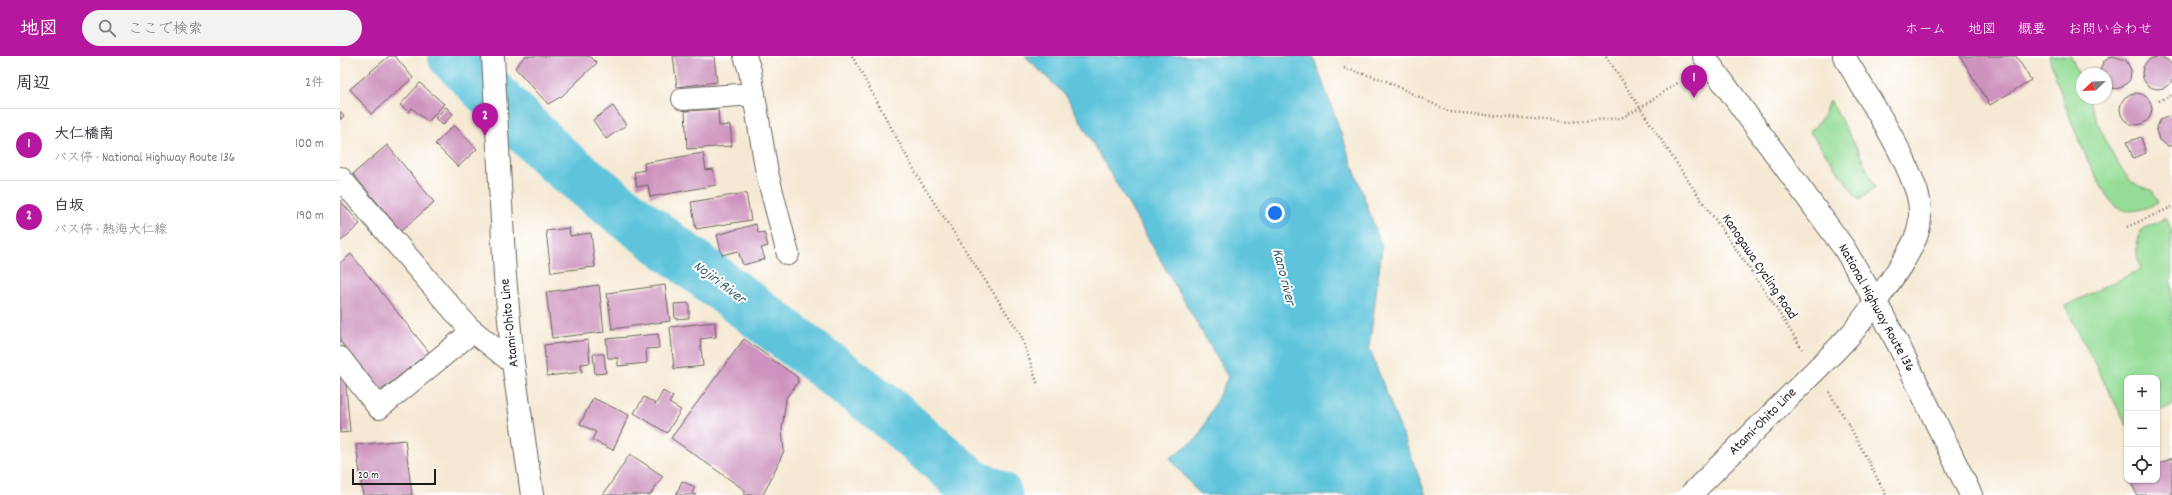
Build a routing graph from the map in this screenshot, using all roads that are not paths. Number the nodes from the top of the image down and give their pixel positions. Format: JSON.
{"nodes":[{"id":1,"x":493,"y":56,"type":"edge"},
{"id":2,"x":745,"y":56,"type":"edge"},
{"id":3,"x":1704,"y":56,"type":"edge"},
{"id":4,"x":1844,"y":56,"type":"edge"},
{"id":5,"x":754,"y":94,"type":"junction"},
{"id":6,"x":683,"y":99,"type":"dead end"},
{"id":7,"x":340,"y":178,"type":"edge"},
{"id":8,"x":788,"y":254,"type":"dead end"},
{"id":9,"x":1876,"y":302,"type":"junction"},
{"id":10,"x":473,"y":331,"type":"junction"},
{"id":11,"x":340,"y":358,"type":"edge"},
{"id":12,"x":513,"y":363,"type":"junction"},
{"id":13,"x":532,"y":495,"type":"edge"},
{"id":14,"x":1690,"y":495,"type":"edge"},
{"id":15,"x":1970,"y":495,"type":"edge"}],
"edges":[{"from":1,"to":12,"type":"main road","name":"Atami-Ohito Line"},
{"from":2,"to":5,"type":"main road"},
{"from":3,"to":9,"type":"main road","name":"National Highway Route 136"},
{"from":4,"to":9,"type":"main road","name":"Atami-Ohito Line"},
{"from":5,"to":6,"type":"main road"},
{"from":5,"to":8,"type":"main road"},
{"from":7,"to":10,"type":"main road"},
{"from":9,"to":14,"type":"main road","name":"Atami-Ohito Line","bridge":true},
{"from":9,"to":15,"type":"main road","name":"National Highway Route 136"},
{"from":10,"to":11,"type":"main road"},
{"from":10,"to":12,"type":"main road"},
{"from":12,"to":13,"type":"main road","name":"Atami-Ohito Line"}]}
